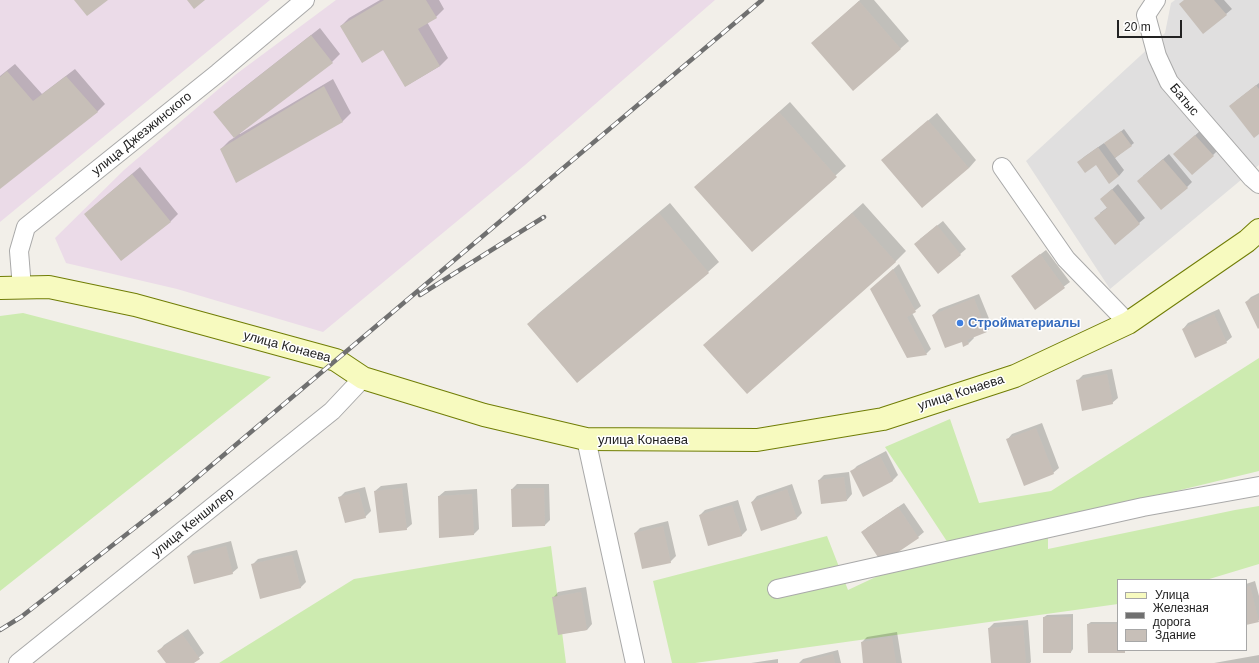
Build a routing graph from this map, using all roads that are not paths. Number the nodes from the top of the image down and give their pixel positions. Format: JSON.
{"nodes":[{"id":1,"x":305,"y":0,"type":"edge"},
{"id":2,"x":1156,"y":0,"type":"edge"},
{"id":3,"x":1002,"y":167,"type":"dead end"},
{"id":4,"x":1259,"y":184,"type":"edge"},
{"id":5,"x":1259,"y":230,"type":"edge"},
{"id":6,"x":0,"y":288,"type":"edge"},
{"id":7,"x":22,"y":288,"type":"junction"},
{"id":8,"x":1128,"y":323,"type":"junction"},
{"id":9,"x":363,"y":378,"type":"junction"},
{"id":10,"x":586,"y":439,"type":"junction"},
{"id":11,"x":1259,"y":486,"type":"edge"},
{"id":12,"x":777,"y":589,"type":"dead end"},
{"id":13,"x":18,"y":663,"type":"edge"},
{"id":14,"x":636,"y":663,"type":"edge"}],
"edges":[{"from":1,"to":7,"type":"street","name":"улица Джезжинского"},
{"from":2,"to":4,"type":"street","name":"Батыс"},
{"from":3,"to":8,"type":"street"},
{"from":5,"to":8,"type":"main road","name":"улица Конаева"},
{"from":6,"to":7,"type":"main road","name":"улица Конаева"},
{"from":7,"to":9,"type":"main road","name":"улица Конаева"},
{"from":8,"to":10,"type":"main road","name":"улица Конаева"},
{"from":9,"to":10,"type":"main road","name":"улица Конаева"},
{"from":9,"to":13,"type":"street","name":"улица Кеншилер"},
{"from":10,"to":14,"type":"street"},
{"from":11,"to":12,"type":"street"}]}
